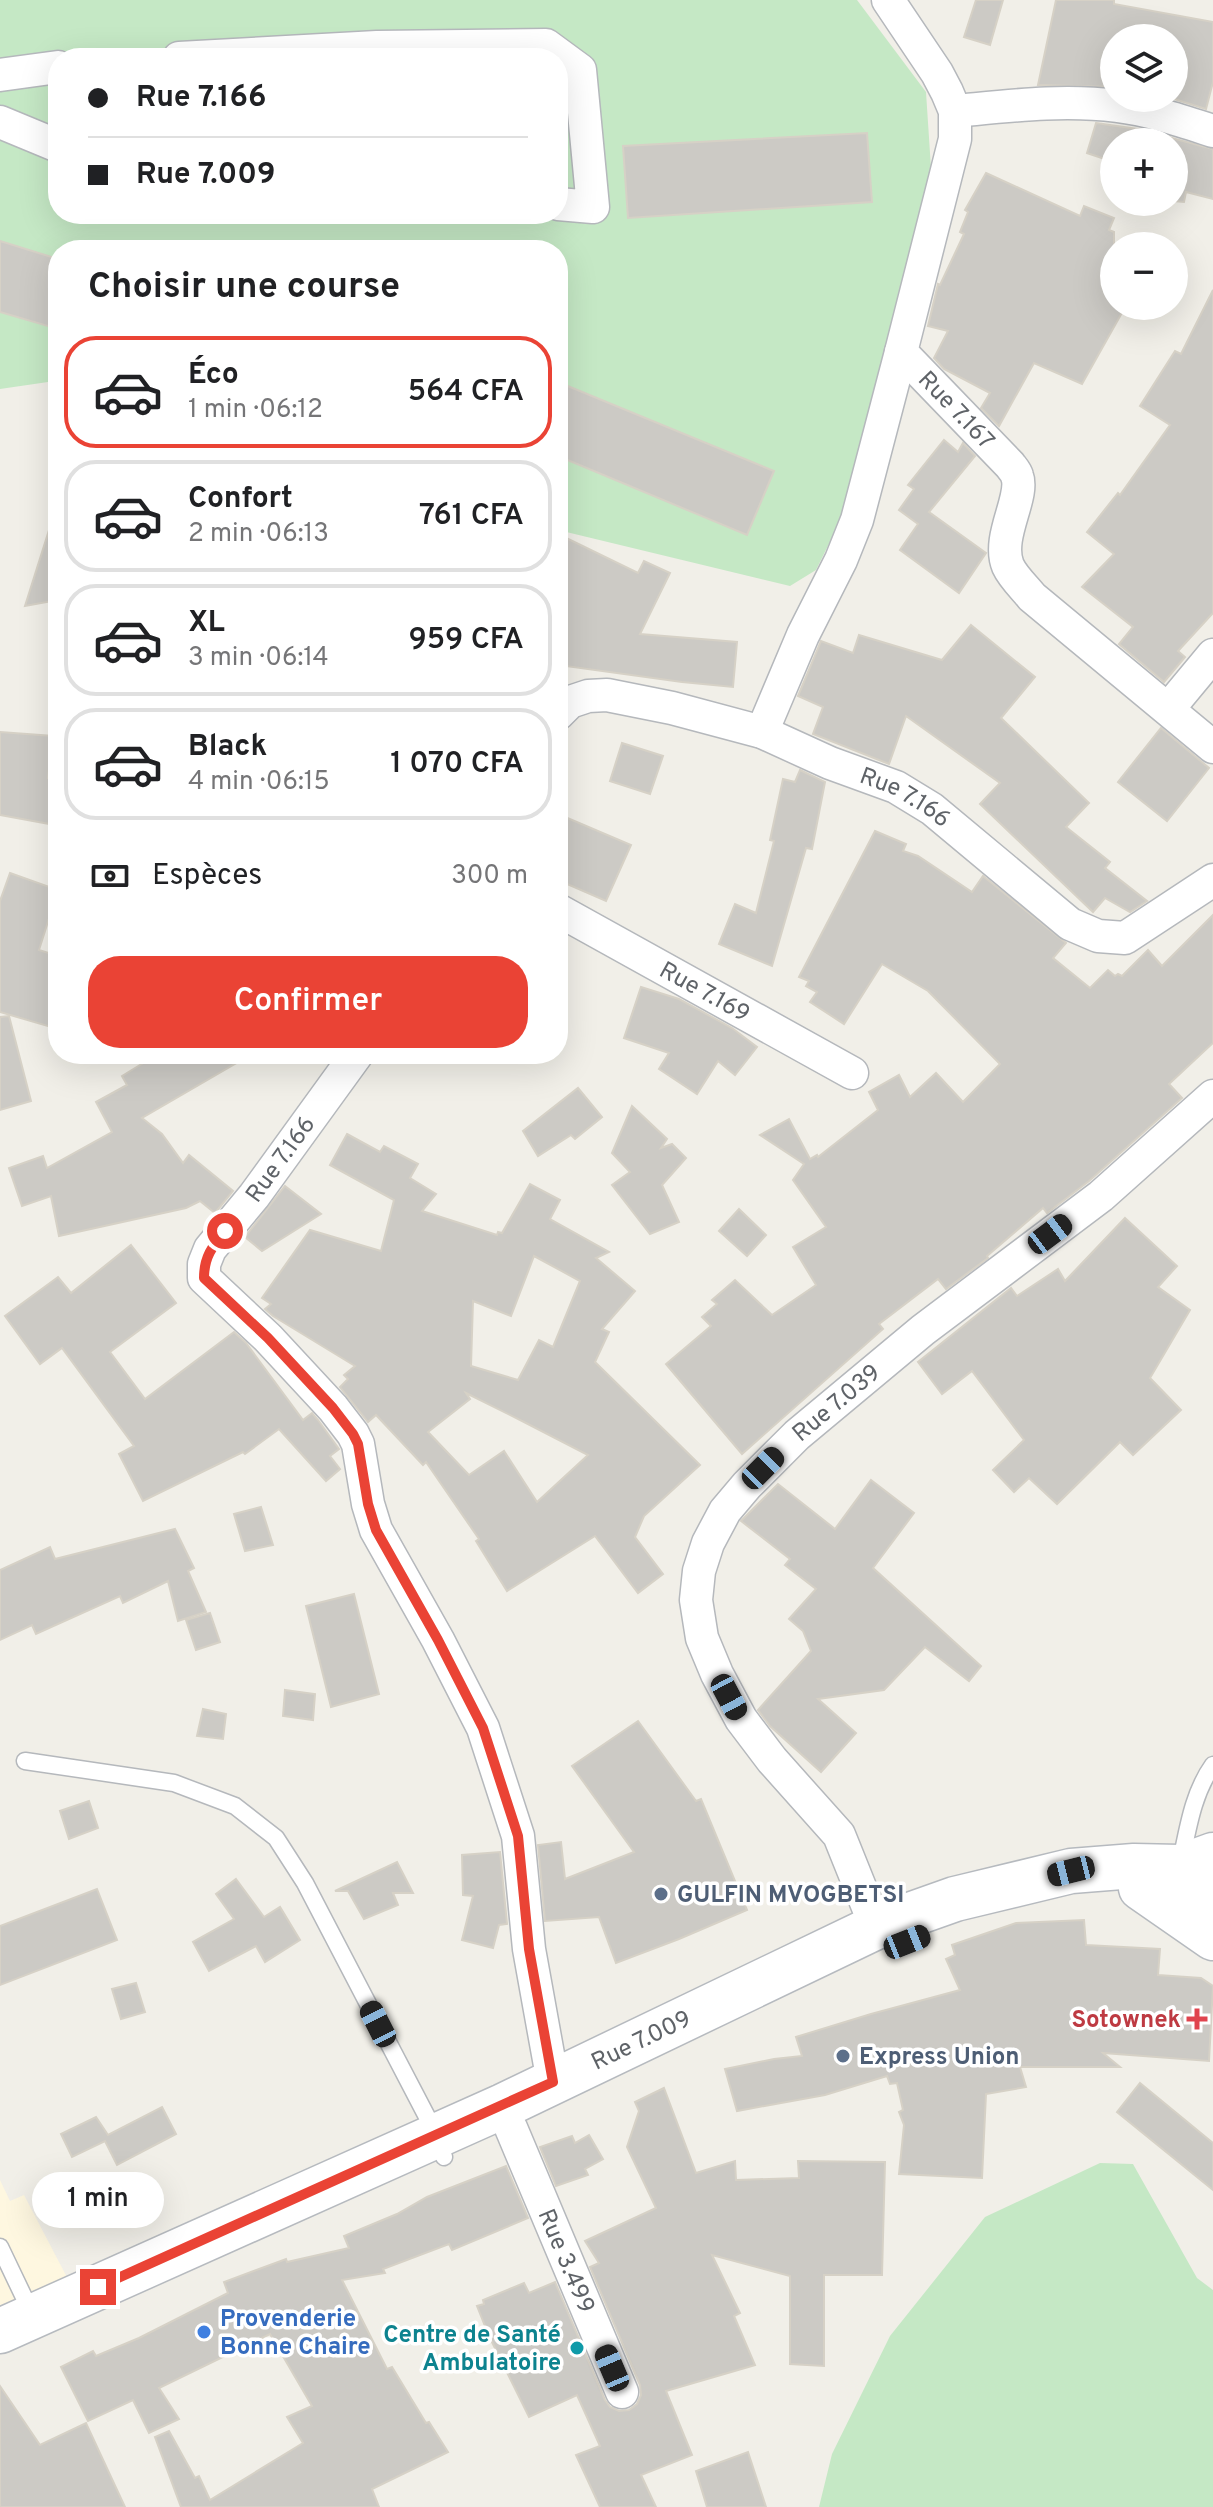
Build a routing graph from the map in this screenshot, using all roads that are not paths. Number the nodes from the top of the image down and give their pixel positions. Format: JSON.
{"nodes":[{"id":1,"x":888,"y":0,"type":"edge"},
{"id":2,"x":359,"y":48,"type":"edge"},
{"id":3,"x":550,"y":48,"type":"edge"},
{"id":4,"x":568,"y":61,"type":"edge"},
{"id":5,"x":48,"y":68,"type":"edge"},
{"id":6,"x":0,"y":75,"type":"edge"},
{"id":7,"x":955,"y":111,"type":"junction"},
{"id":8,"x":0,"y":122,"type":"edge"},
{"id":9,"x":1213,"y":131,"type":"edge"},
{"id":10,"x":48,"y":142,"type":"edge"},
{"id":11,"x":568,"y":205,"type":"edge"},
{"id":12,"x":901,"y":352,"type":"junction"},
{"id":13,"x":1213,"y":655,"type":"edge"},
{"id":14,"x":568,"y":704,"type":"edge"},
{"id":15,"x":1169,"y":708,"type":"junction"},
{"id":16,"x":762,"y":732,"type":"junction"},
{"id":17,"x":1213,"y":747,"type":"edge"},
{"id":18,"x":1211,"y":885,"type":"edge"},
{"id":19,"x":568,"y":916,"type":"edge"},
{"id":20,"x":350,"y":1064,"type":"edge"},
{"id":21,"x":852,"y":1073,"type":"dead end"},
{"id":22,"x":1213,"y":1096,"type":"edge"},
{"id":23,"x":25,"y":1761,"type":"dead end"},
{"id":24,"x":1213,"y":1765,"type":"edge"},
{"id":25,"x":1202,"y":1872,"type":"edge"},
{"id":26,"x":1141,"y":1888,"type":"junction"},
{"id":27,"x":876,"y":1927,"type":"junction"},
{"id":28,"x":1213,"y":1938,"type":"edge"},
{"id":29,"x":553,"y":2082,"type":"junction"},
{"id":30,"x":511,"y":2128,"type":"junction"},
{"id":31,"x":441,"y":2146,"type":"junction"},
{"id":32,"x":0,"y":2247,"type":"edge"},
{"id":33,"x":16,"y":2324,"type":"edge"},
{"id":34,"x":0,"y":2354,"type":"edge"},
{"id":35,"x":622,"y":2392,"type":"dead end"}],
"edges":[{"from":1,"to":7,"type":"street","name":"Rue 7.167"},
{"from":2,"to":3,"type":"street"},
{"from":4,"to":11,"type":"street"},
{"from":5,"to":6,"type":"street"},
{"from":7,"to":9,"type":"street"},
{"from":7,"to":12,"type":"street","name":"Rue 7.167"},
{"from":8,"to":10,"type":"street"},
{"from":12,"to":15,"type":"street","name":"Rue 7.167"},
{"from":12,"to":16,"type":"street"},
{"from":13,"to":15,"type":"street"},
{"from":14,"to":16,"type":"street","name":"Rue 7.166"},
{"from":15,"to":17,"type":"street","name":"Rue 7.167"},
{"from":16,"to":18,"type":"street","name":"Rue 7.166"},
{"from":19,"to":21,"type":"street","name":"Rue 7.169"},
{"from":20,"to":29,"type":"street","name":"Rue 7.166"},
{"from":22,"to":27,"type":"street","name":"Rue 7.039"},
{"from":23,"to":31,"type":"lane"},
{"from":24,"to":25,"type":"lane"},
{"from":25,"to":26,"type":"main road","name":"Rue 7.009"},
{"from":25,"to":27,"type":"main road","name":"Rue 7.009"},
{"from":26,"to":28,"type":"main road"},
{"from":26,"to":30,"type":"main road","name":"Rue 7.009"},
{"from":27,"to":29,"type":"main road","name":"Rue 7.009"},
{"from":29,"to":31,"type":"main road","name":"Rue 7.009"},
{"from":30,"to":31,"type":"main road","name":"Rue 7.009"},
{"from":30,"to":35,"type":"street","name":"Rue 3.499"},
{"from":31,"to":33,"type":"main road","name":"Rue 7.009"},
{"from":31,"to":34,"type":"main road","name":"Rue 7.009"},
{"from":32,"to":33,"type":"lane"}]}
